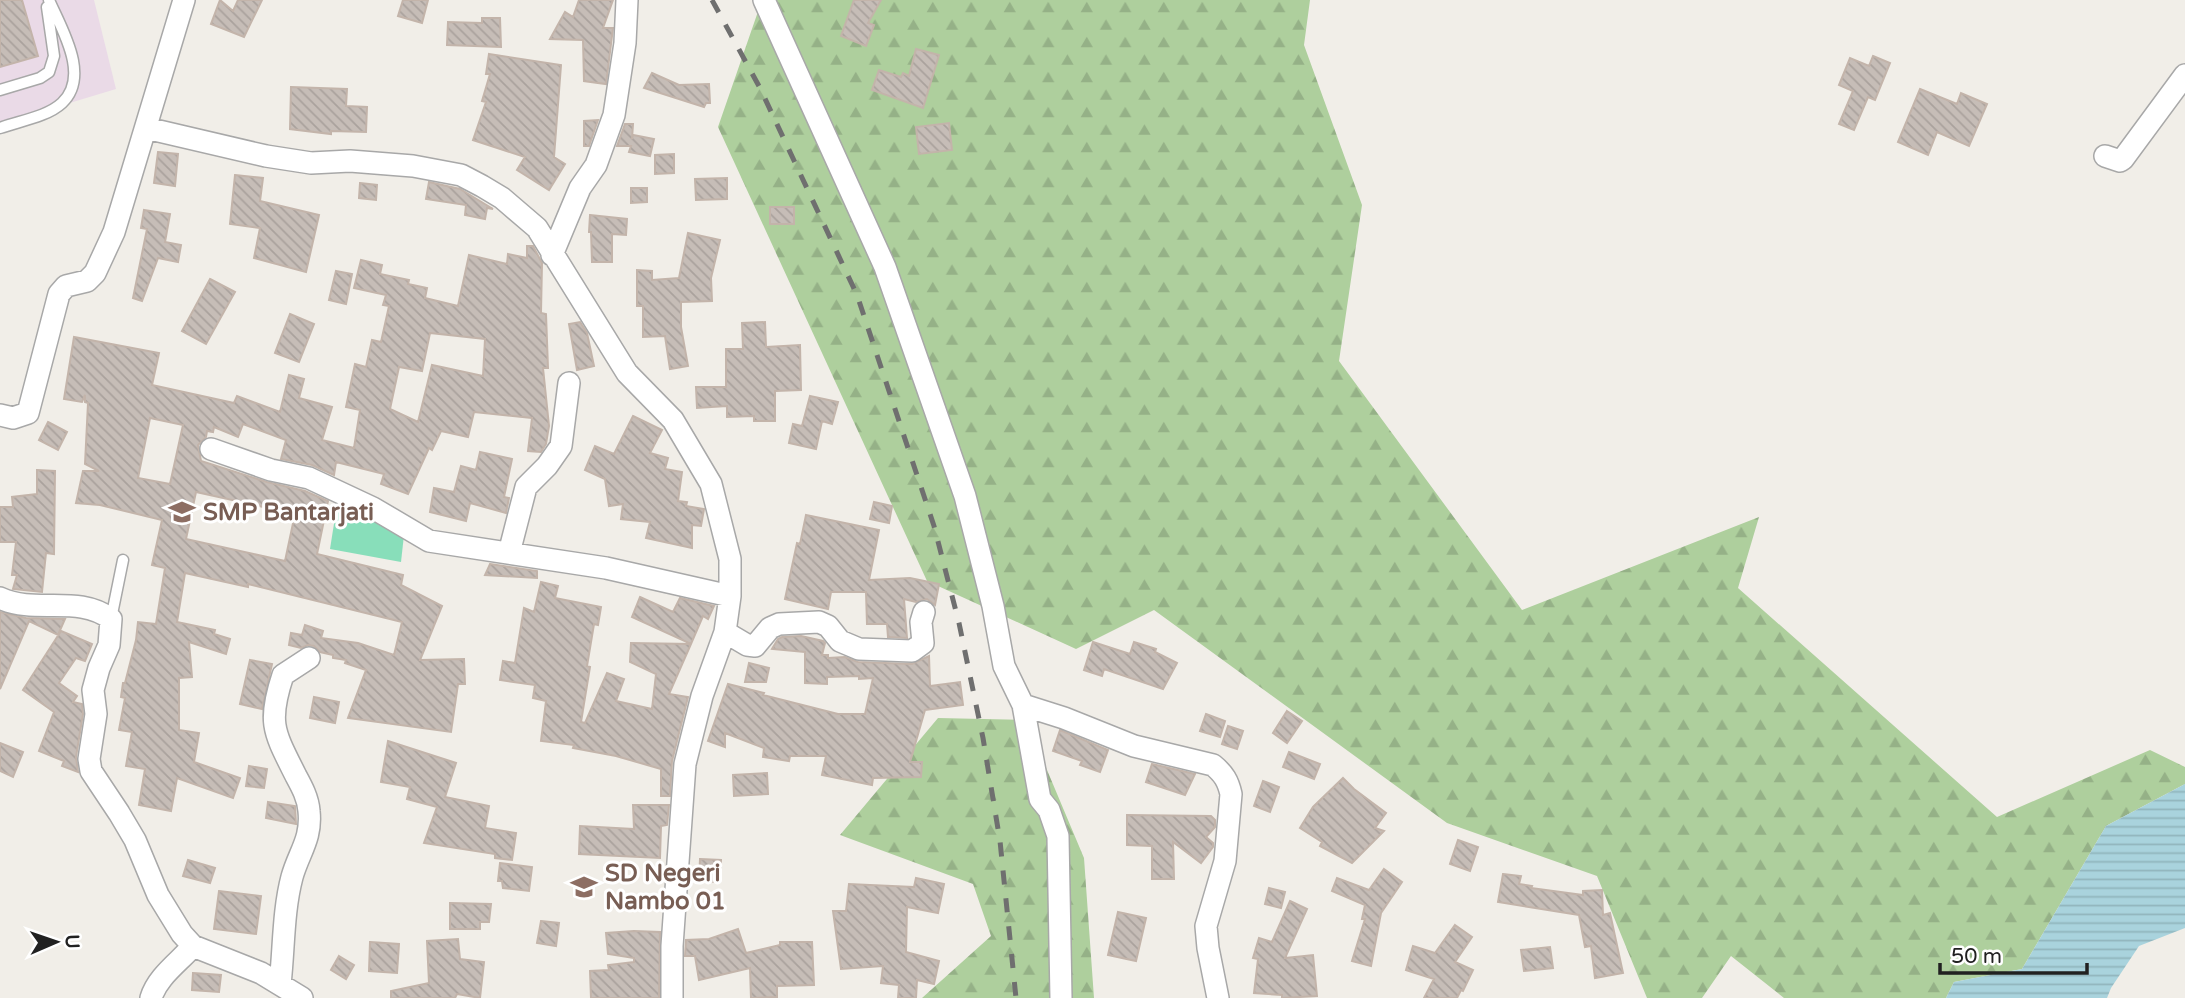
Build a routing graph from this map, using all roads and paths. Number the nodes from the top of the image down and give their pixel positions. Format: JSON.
{"nodes":[{"id":1,"x":48,"y":0,"type":"edge"},
{"id":2,"x":184,"y":0,"type":"edge"},
{"id":3,"x":627,"y":0,"type":"edge"},
{"id":4,"x":764,"y":0,"type":"edge"},
{"id":5,"x":2185,"y":75,"type":"edge"},
{"id":6,"x":0,"y":90,"type":"edge"},
{"id":7,"x":0,"y":128,"type":"edge"},
{"id":8,"x":146,"y":128,"type":"junction"},
{"id":9,"x":2105,"y":156,"type":"dead end"},
{"id":10,"x":552,"y":255,"type":"junction"},
{"id":11,"x":569,"y":383,"type":"dead end"},
{"id":12,"x":0,"y":415,"type":"edge"},
{"id":13,"x":211,"y":449,"type":"dead end"},
{"id":14,"x":509,"y":552,"type":"junction"},
{"id":15,"x":123,"y":559,"type":"dead end"},
{"id":16,"x":730,"y":596,"type":"junction"},
{"id":17,"x":0,"y":598,"type":"edge"},
{"id":18,"x":924,"y":612,"type":"dead end"},
{"id":19,"x":111,"y":619,"type":"junction"},
{"id":20,"x":725,"y":632,"type":"junction"},
{"id":21,"x":309,"y":658,"type":"dead end"},
{"id":22,"x":1023,"y":705,"type":"junction"},
{"id":23,"x":193,"y":946,"type":"junction"},
{"id":24,"x":280,"y":984,"type":"junction"},
{"id":25,"x":151,"y":998,"type":"edge"},
{"id":26,"x":302,"y":998,"type":"edge"},
{"id":27,"x":672,"y":998,"type":"edge"},
{"id":28,"x":1061,"y":998,"type":"edge"},
{"id":29,"x":1218,"y":998,"type":"edge"}],
"edges":[{"from":1,"to":6,"type":"lane"},
{"from":1,"to":7,"type":"lane"},
{"from":2,"to":8,"type":"street"},
{"from":3,"to":10,"type":"street"},
{"from":4,"to":22,"type":"street"},
{"from":5,"to":9,"type":"street"},
{"from":8,"to":10,"type":"street"},
{"from":8,"to":12,"type":"street"},
{"from":10,"to":16,"type":"street"},
{"from":11,"to":14,"type":"street"},
{"from":13,"to":14,"type":"street"},
{"from":14,"to":16,"type":"street"},
{"from":15,"to":19,"type":"lane"},
{"from":16,"to":20,"type":"street"},
{"from":17,"to":19,"type":"street"},
{"from":18,"to":20,"type":"street"},
{"from":19,"to":23,"type":"street"},
{"from":20,"to":27,"type":"street"},
{"from":21,"to":24,"type":"street"},
{"from":22,"to":28,"type":"street"},
{"from":22,"to":29,"type":"street"},
{"from":23,"to":24,"type":"street"},
{"from":23,"to":25,"type":"street"},
{"from":24,"to":26,"type":"street"}]}
